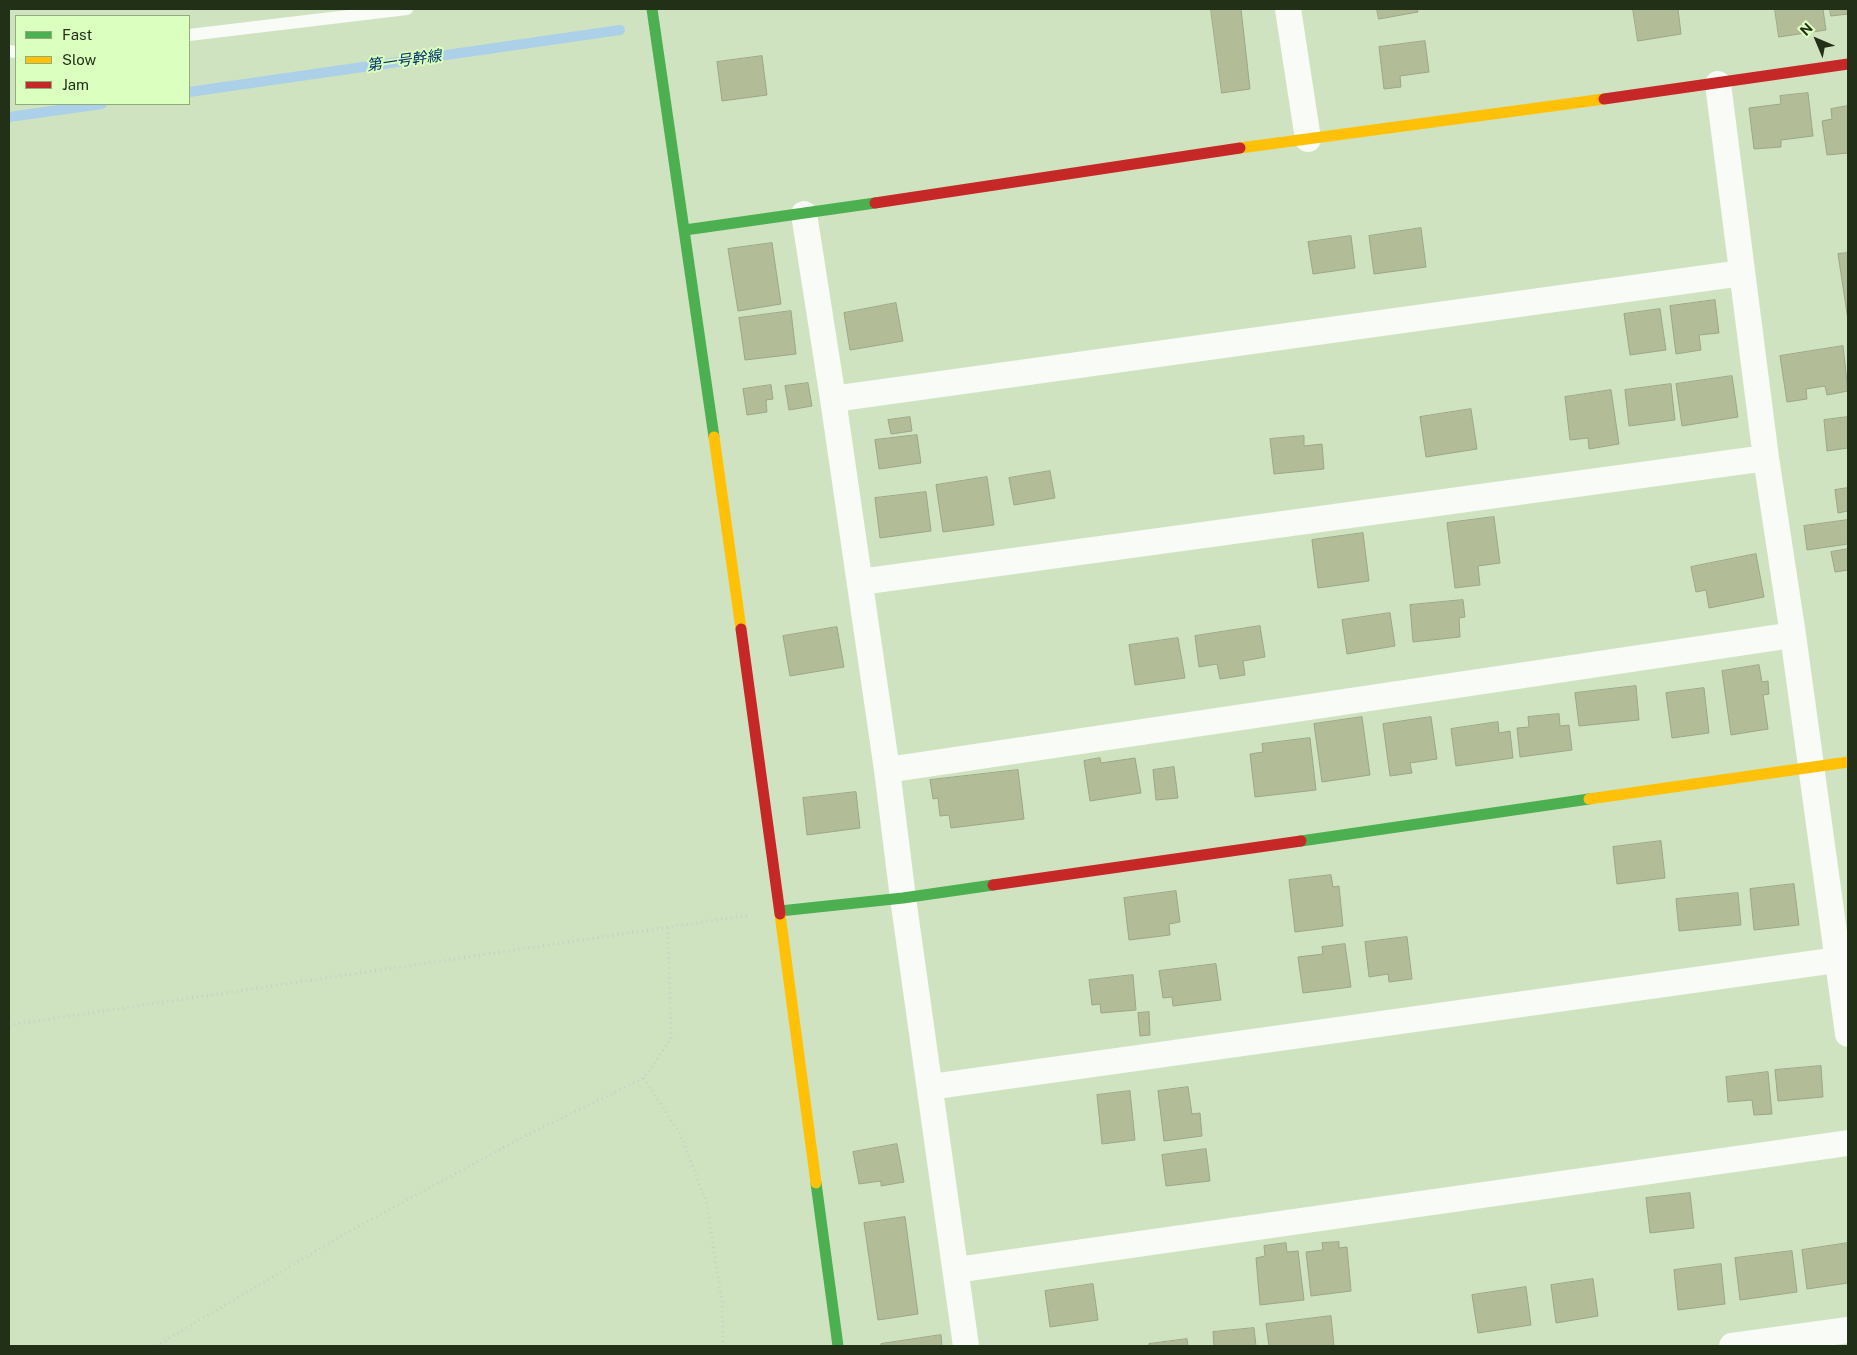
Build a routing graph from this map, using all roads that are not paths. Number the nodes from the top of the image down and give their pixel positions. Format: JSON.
{"nodes":[{"id":1,"x":407,"y":9,"type":"edge"},
{"id":2,"x":652,"y":9,"type":"edge"},
{"id":3,"x":1288,"y":9,"type":"edge"},
{"id":4,"x":190,"y":35,"type":"edge"},
{"id":5,"x":1848,"y":64,"type":"edge"},
{"id":6,"x":1718,"y":84,"type":"junction"},
{"id":7,"x":1308,"y":139,"type":"junction"},
{"id":8,"x":804,"y":214,"type":"junction"},
{"id":9,"x":685,"y":230,"type":"junction"},
{"id":10,"x":1742,"y":273,"type":"junction"},
{"id":11,"x":833,"y":399,"type":"junction"},
{"id":12,"x":1766,"y":458,"type":"junction"},
{"id":13,"x":860,"y":582,"type":"junction"},
{"id":14,"x":1793,"y":635,"type":"junction"},
{"id":15,"x":1848,"y":762,"type":"edge"},
{"id":16,"x":1810,"y":766,"type":"junction"},
{"id":17,"x":887,"y":770,"type":"junction"},
{"id":18,"x":903,"y":898,"type":"junction"},
{"id":19,"x":780,"y":911,"type":"junction"},
{"id":20,"x":1837,"y":960,"type":"junction"},
{"id":21,"x":1848,"y":1034,"type":"edge"},
{"id":22,"x":930,"y":1087,"type":"junction"},
{"id":23,"x":1848,"y":1143,"type":"edge"},
{"id":24,"x":956,"y":1270,"type":"junction"},
{"id":25,"x":1848,"y":1330,"type":"edge"},
{"id":26,"x":838,"y":1346,"type":"edge"},
{"id":27,"x":966,"y":1346,"type":"edge"},
{"id":28,"x":1732,"y":1346,"type":"edge"}],
"edges":[{"from":1,"to":4,"type":"lane"},
{"from":2,"to":9,"type":"street"},
{"from":3,"to":7,"type":"street"},
{"from":5,"to":6,"type":"street"},
{"from":6,"to":7,"type":"street"},
{"from":6,"to":10,"type":"street"},
{"from":7,"to":8,"type":"street"},
{"from":8,"to":9,"type":"street"},
{"from":8,"to":11,"type":"street"},
{"from":9,"to":19,"type":"street"},
{"from":10,"to":11,"type":"street"},
{"from":10,"to":12,"type":"street"},
{"from":11,"to":13,"type":"street"},
{"from":12,"to":13,"type":"street"},
{"from":12,"to":14,"type":"street"},
{"from":13,"to":17,"type":"street"},
{"from":14,"to":16,"type":"street"},
{"from":14,"to":17,"type":"street"},
{"from":15,"to":16,"type":"street"},
{"from":16,"to":18,"type":"street"},
{"from":16,"to":20,"type":"street"},
{"from":17,"to":18,"type":"street"},
{"from":18,"to":19,"type":"street"},
{"from":18,"to":22,"type":"street"},
{"from":19,"to":26,"type":"street"},
{"from":20,"to":21,"type":"street"},
{"from":20,"to":22,"type":"street"},
{"from":22,"to":24,"type":"street"},
{"from":23,"to":24,"type":"street"},
{"from":24,"to":27,"type":"street"},
{"from":25,"to":28,"type":"street"}]}
